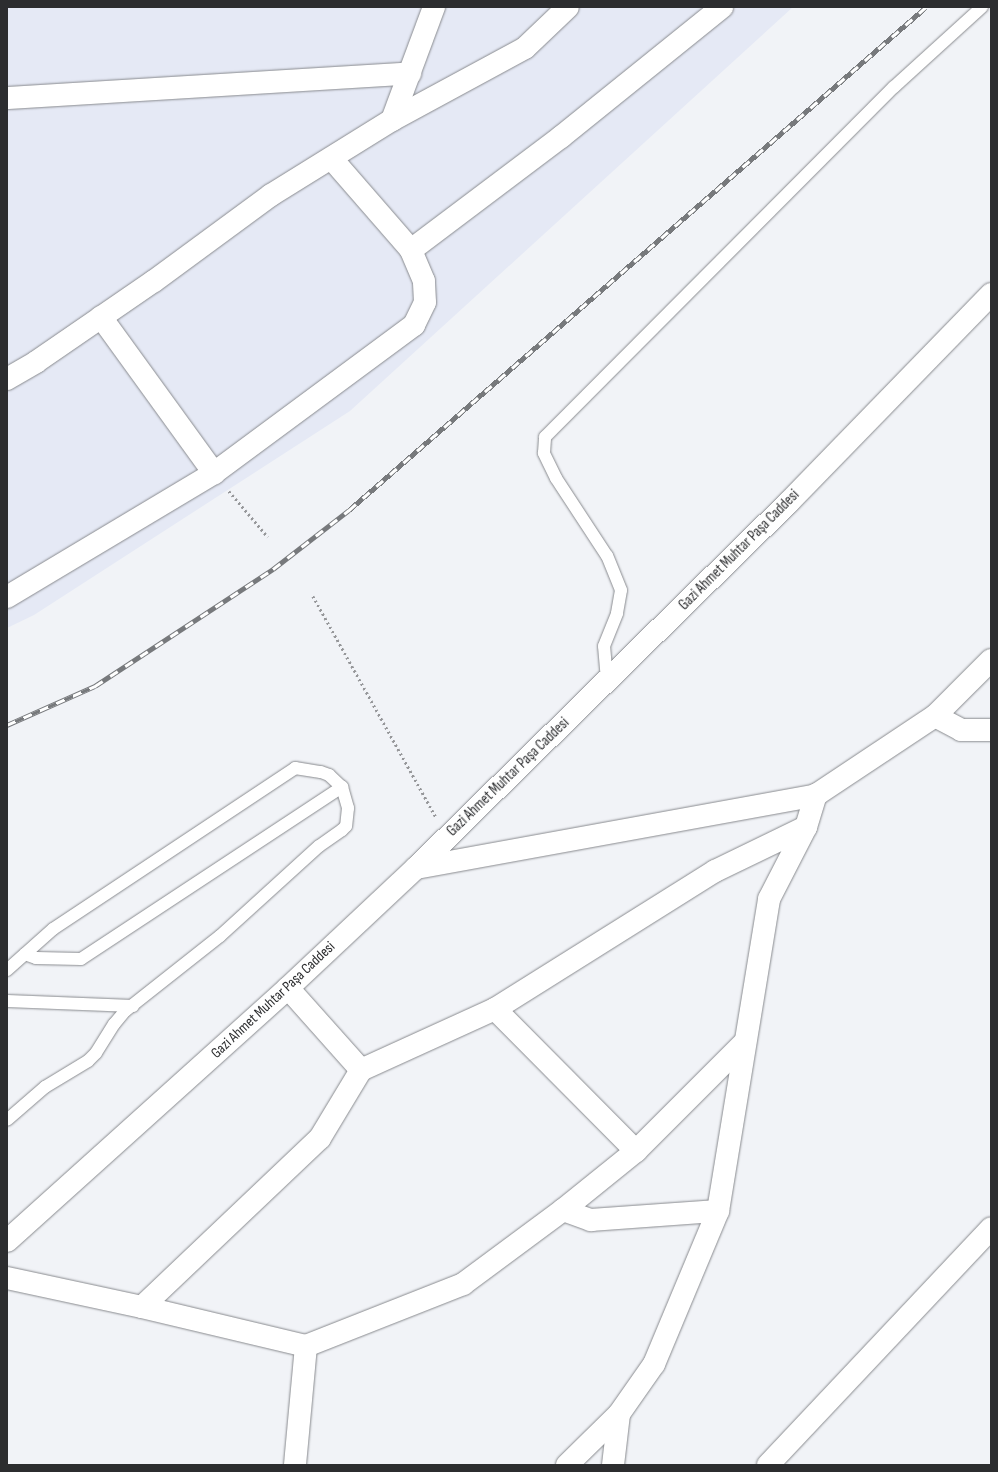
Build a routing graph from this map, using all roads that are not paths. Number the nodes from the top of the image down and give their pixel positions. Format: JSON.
{"nodes":[{"id":1,"x":434,"y":7,"type":"edge"},
{"id":2,"x":568,"y":7,"type":"edge"},
{"id":3,"x":722,"y":7,"type":"edge"},
{"id":4,"x":982,"y":7,"type":"edge"},
{"id":5,"x":410,"y":73,"type":"junction"},
{"id":6,"x":7,"y":98,"type":"edge"},
{"id":7,"x":392,"y":120,"type":"junction"},
{"id":8,"x":332,"y":159,"type":"junction"},
{"id":9,"x":411,"y":250,"type":"junction"},
{"id":10,"x":991,"y":294,"type":"edge"},
{"id":11,"x":101,"y":318,"type":"junction"},
{"id":12,"x":7,"y":379,"type":"edge"},
{"id":13,"x":214,"y":473,"type":"junction"},
{"id":14,"x":7,"y":597,"type":"edge"},
{"id":15,"x":991,"y":660,"type":"edge"},
{"id":16,"x":607,"y":680,"type":"junction"},
{"id":17,"x":935,"y":716,"type":"junction"},
{"id":18,"x":991,"y":730,"type":"edge"},
{"id":19,"x":342,"y":786,"type":"junction"},
{"id":20,"x":816,"y":795,"type":"junction"},
{"id":21,"x":806,"y":827,"type":"junction"},
{"id":22,"x":416,"y":868,"type":"junction"},
{"id":23,"x":25,"y":954,"type":"junction"},
{"id":24,"x":7,"y":970,"type":"edge"},
{"id":25,"x":288,"y":988,"type":"junction"},
{"id":26,"x":7,"y":1001,"type":"edge"},
{"id":27,"x":133,"y":1006,"type":"junction"},
{"id":28,"x":495,"y":1009,"type":"junction"},
{"id":29,"x":744,"y":1043,"type":"junction"},
{"id":30,"x":361,"y":1070,"type":"junction"},
{"id":31,"x":7,"y":1120,"type":"edge"},
{"id":32,"x":636,"y":1151,"type":"junction"},
{"id":33,"x":563,"y":1210,"type":"junction"},
{"id":34,"x":718,"y":1211,"type":"junction"},
{"id":35,"x":991,"y":1228,"type":"edge"},
{"id":36,"x":7,"y":1241,"type":"edge"},
{"id":37,"x":7,"y":1278,"type":"edge"},
{"id":38,"x":142,"y":1307,"type":"junction"},
{"id":39,"x":306,"y":1346,"type":"junction"},
{"id":40,"x":620,"y":1414,"type":"junction"},
{"id":41,"x":295,"y":1465,"type":"edge"},
{"id":42,"x":567,"y":1465,"type":"edge"},
{"id":43,"x":614,"y":1465,"type":"edge"},
{"id":44,"x":768,"y":1465,"type":"edge"}],
"edges":[{"from":1,"to":5,"type":"street"},
{"from":2,"to":7,"type":"street"},
{"from":3,"to":9,"type":"street"},
{"from":4,"to":16,"type":"lane"},
{"from":5,"to":6,"type":"street"},
{"from":5,"to":7,"type":"street"},
{"from":7,"to":8,"type":"street"},
{"from":8,"to":9,"type":"street"},
{"from":8,"to":11,"type":"street"},
{"from":9,"to":13,"type":"street"},
{"from":10,"to":16,"type":"street","name":"Gazi Ahmet Muhtar Paşa Caddesi"},
{"from":11,"to":12,"type":"street"},
{"from":11,"to":13,"type":"street"},
{"from":13,"to":14,"type":"street"},
{"from":15,"to":17,"type":"street"},
{"from":16,"to":22,"type":"street","name":"Gazi Ahmet Muhtar Paşa Caddesi"},
{"from":17,"to":18,"type":"street"},
{"from":17,"to":20,"type":"street"},
{"from":19,"to":23,"type":"lane"},
{"from":19,"to":23,"type":"lane"},
{"from":19,"to":27,"type":"lane"},
{"from":20,"to":21,"type":"street"},
{"from":20,"to":22,"type":"street"},
{"from":21,"to":28,"type":"street"},
{"from":21,"to":29,"type":"street"},
{"from":22,"to":25,"type":"street","name":"Gazi Ahmet Muhtar Paşa Caddesi"},
{"from":23,"to":24,"type":"lane"},
{"from":25,"to":30,"type":"street"},
{"from":25,"to":36,"type":"street","name":"Gazi Ahmet Muhtar Paşa Caddesi"},
{"from":26,"to":27,"type":"lane"},
{"from":27,"to":31,"type":"lane"},
{"from":28,"to":30,"type":"street"},
{"from":28,"to":32,"type":"street"},
{"from":29,"to":32,"type":"street"},
{"from":29,"to":34,"type":"street"},
{"from":30,"to":38,"type":"street"},
{"from":32,"to":33,"type":"street"},
{"from":33,"to":34,"type":"street"},
{"from":33,"to":39,"type":"street"},
{"from":34,"to":40,"type":"street"},
{"from":35,"to":44,"type":"street"},
{"from":37,"to":38,"type":"street"},
{"from":38,"to":39,"type":"street"},
{"from":39,"to":41,"type":"street"},
{"from":40,"to":42,"type":"street"},
{"from":40,"to":43,"type":"street"}]}
